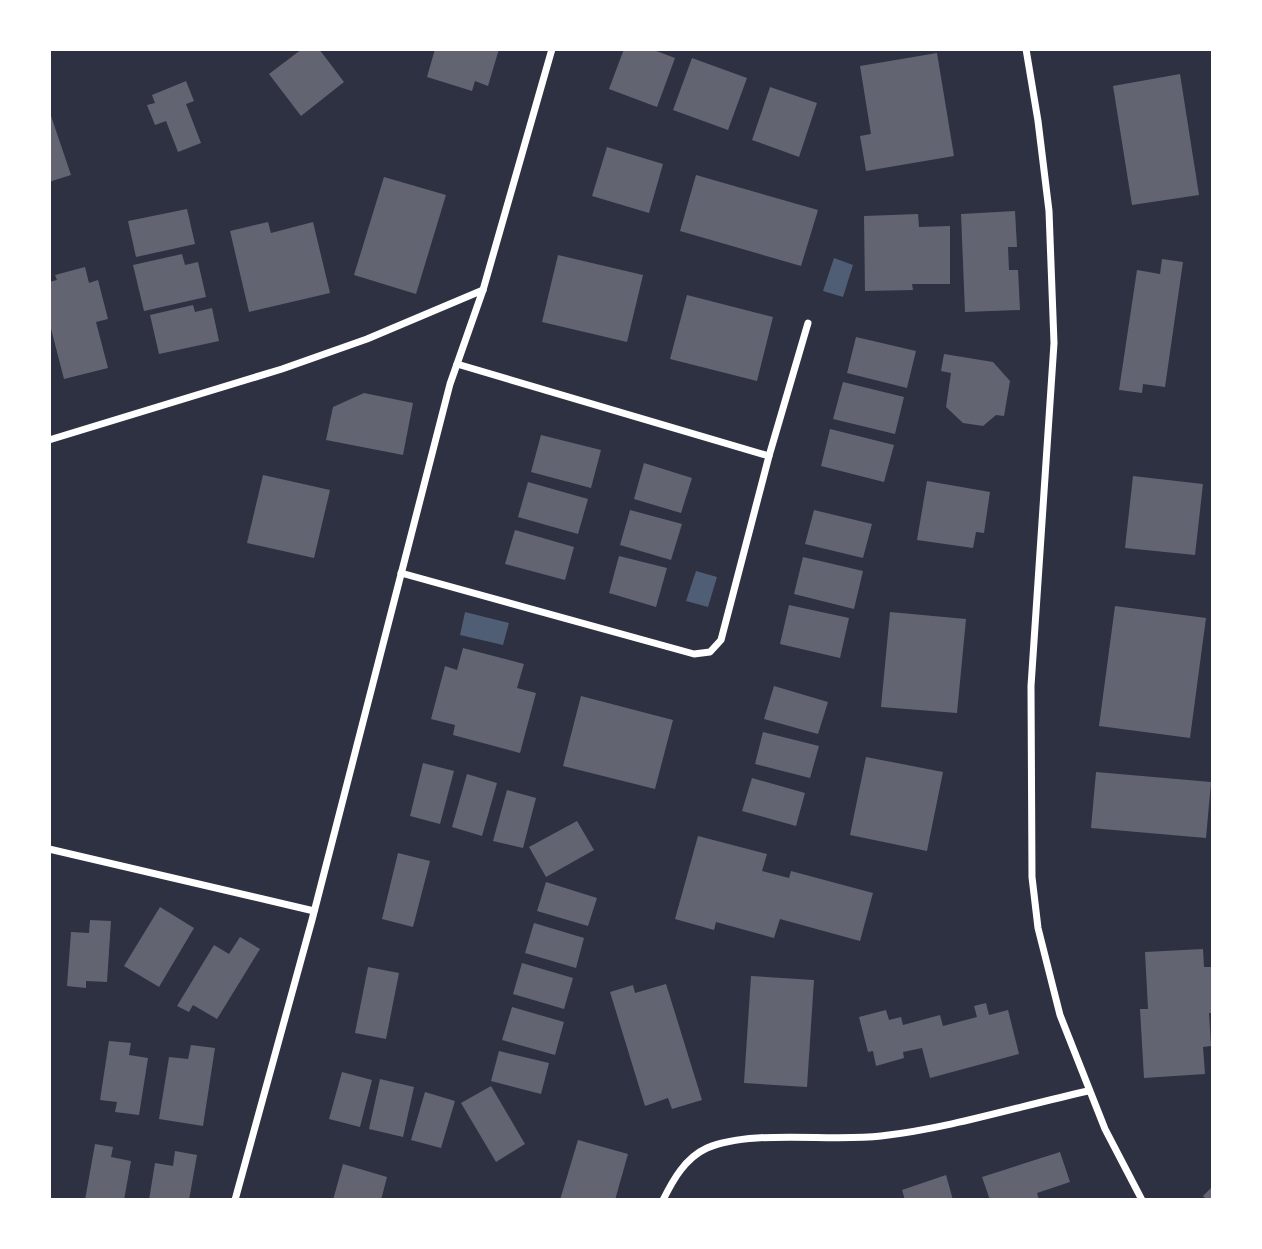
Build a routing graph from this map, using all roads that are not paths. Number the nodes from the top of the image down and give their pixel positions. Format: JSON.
{"nodes":[{"id":1,"x":552,"y":49,"type":"edge"},
{"id":2,"x":1026,"y":49,"type":"edge"},
{"id":3,"x":483,"y":290,"type":"junction"},
{"id":4,"x":808,"y":323,"type":"dead end"},
{"id":5,"x":457,"y":365,"type":"junction"},
{"id":6,"x":49,"y":440,"type":"edge"},
{"id":7,"x":769,"y":456,"type":"junction"},
{"id":8,"x":401,"y":573,"type":"junction"},
{"id":9,"x":49,"y":849,"type":"edge"},
{"id":10,"x":314,"y":911,"type":"junction"},
{"id":11,"x":1088,"y":1091,"type":"junction"},
{"id":12,"x":235,"y":1200,"type":"edge"},
{"id":13,"x":663,"y":1200,"type":"edge"},
{"id":14,"x":1142,"y":1200,"type":"edge"}],
"edges":[{"from":1,"to":3,"type":"street"},
{"from":2,"to":11,"type":"street"},
{"from":3,"to":5,"type":"street"},
{"from":3,"to":6,"type":"street"},
{"from":4,"to":7,"type":"street"},
{"from":5,"to":7,"type":"street"},
{"from":5,"to":8,"type":"street"},
{"from":7,"to":8,"type":"street"},
{"from":8,"to":10,"type":"street"},
{"from":9,"to":10,"type":"street"},
{"from":10,"to":12,"type":"street"},
{"from":11,"to":13,"type":"street"},
{"from":11,"to":14,"type":"street"}]}
